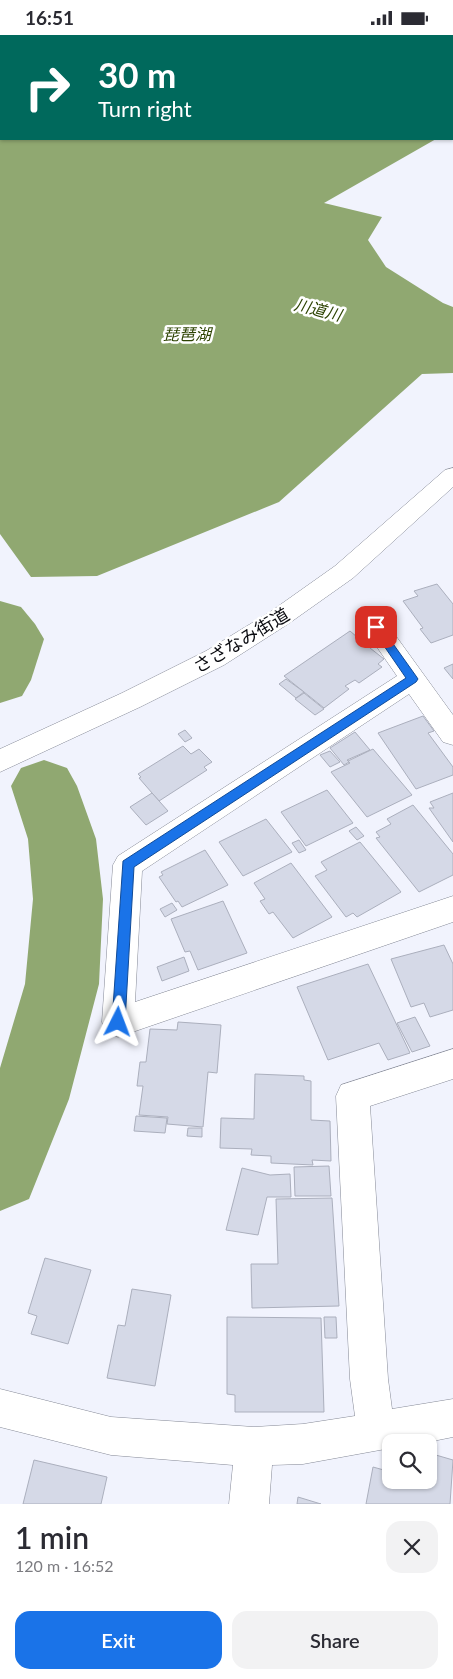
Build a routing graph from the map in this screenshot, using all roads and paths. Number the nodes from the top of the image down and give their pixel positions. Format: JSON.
{"nodes":[{"id":1,"x":453,"y":475,"type":"edge"},
{"id":2,"x":376,"y":627,"type":"dead end"},
{"id":3,"x":412,"y":679,"type":"junction"},
{"id":4,"x":453,"y":735,"type":"edge"},
{"id":5,"x":0,"y":761,"type":"edge"},
{"id":6,"x":453,"y":909,"type":"edge"},
{"id":7,"x":453,"y":1063,"type":"edge"},
{"id":8,"x":0,"y":1408,"type":"edge"},
{"id":9,"x":453,"y":1418,"type":"edge"},
{"id":10,"x":376,"y":1431,"type":"junction"},
{"id":11,"x":254,"y":1447,"type":"junction"},
{"id":12,"x":249,"y":1504,"type":"edge"}],
"edges":[{"from":1,"to":5,"type":"street","name":"さざなみ街道"},
{"from":2,"to":3,"type":"street"},
{"from":3,"to":4,"type":"street"},
{"from":3,"to":6,"type":"street"},
{"from":7,"to":10,"type":"street"},
{"from":8,"to":11,"type":"street"},
{"from":9,"to":10,"type":"street"},
{"from":10,"to":11,"type":"street"},
{"from":11,"to":12,"type":"street"}]}
